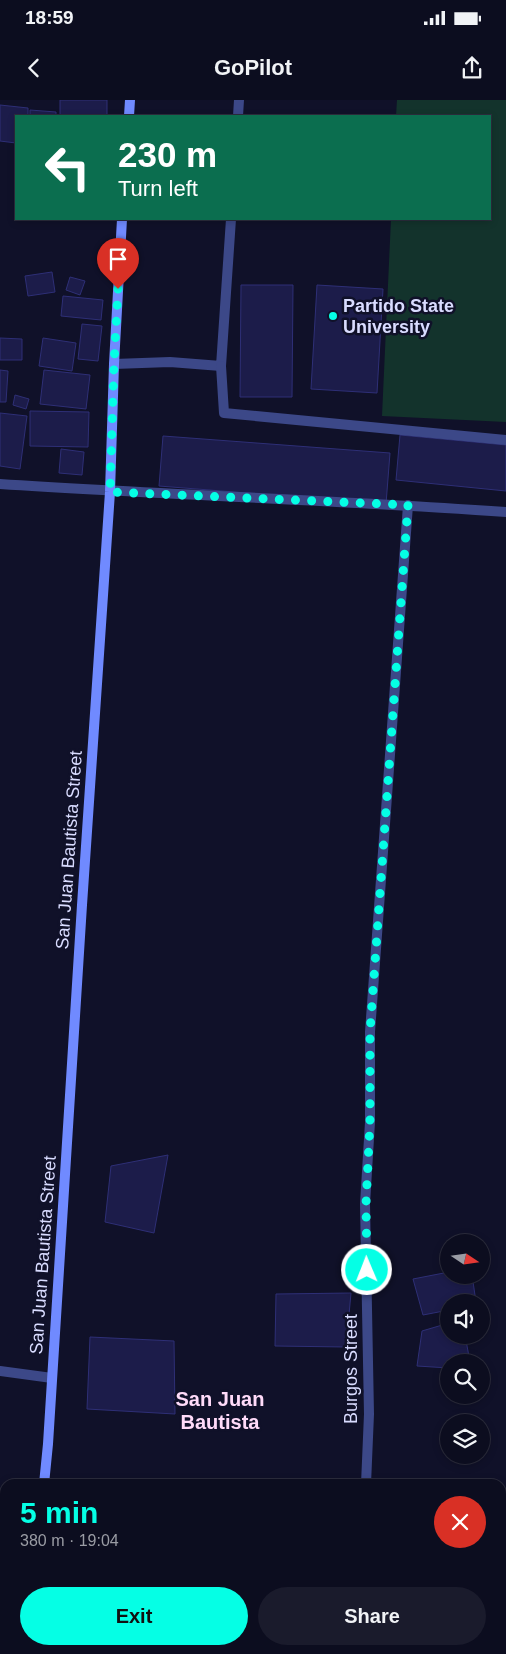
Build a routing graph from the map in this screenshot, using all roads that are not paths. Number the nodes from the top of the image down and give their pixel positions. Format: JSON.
{"nodes":[{"id":1,"x":130,"y":100,"type":"edge"},
{"id":2,"x":239,"y":100,"type":"edge"},
{"id":3,"x":129,"y":115,"type":"edge"},
{"id":4,"x":238,"y":115,"type":"edge"},
{"id":5,"x":122,"y":220,"type":"edge"},
{"id":6,"x":231,"y":220,"type":"edge"},
{"id":7,"x":114,"y":364,"type":"junction"},
{"id":8,"x":222,"y":366,"type":"junction"},
{"id":9,"x":506,"y":440,"type":"edge"},
{"id":10,"x":0,"y":484,"type":"edge"},
{"id":11,"x":110,"y":492,"type":"junction"},
{"id":12,"x":408,"y":505,"type":"junction"},
{"id":13,"x":506,"y":512,"type":"edge"},
{"id":14,"x":0,"y":1371,"type":"edge"},
{"id":15,"x":52,"y":1378,"type":"junction"},
{"id":16,"x":44,"y":1479,"type":"edge"},
{"id":17,"x":366,"y":1479,"type":"edge"}],
"edges":[{"from":1,"to":3,"type":"main road"},
{"from":2,"to":4,"type":"street"},
{"from":5,"to":7,"type":"main road","name":"San Juan Bautista Street"},
{"from":6,"to":8,"type":"street"},
{"from":7,"to":8,"type":"street"},
{"from":7,"to":11,"type":"main road","name":"San Juan Bautista Street"},
{"from":8,"to":9,"type":"street"},
{"from":10,"to":11,"type":"street"},
{"from":11,"to":12,"type":"street"},
{"from":11,"to":15,"type":"main road","name":"San Juan Bautista Street"},
{"from":12,"to":13,"type":"street"},
{"from":12,"to":17,"type":"street","name":"Burgos Street"},
{"from":14,"to":15,"type":"street"},
{"from":15,"to":16,"type":"main road","name":"San Juan Bautista Street"}]}
